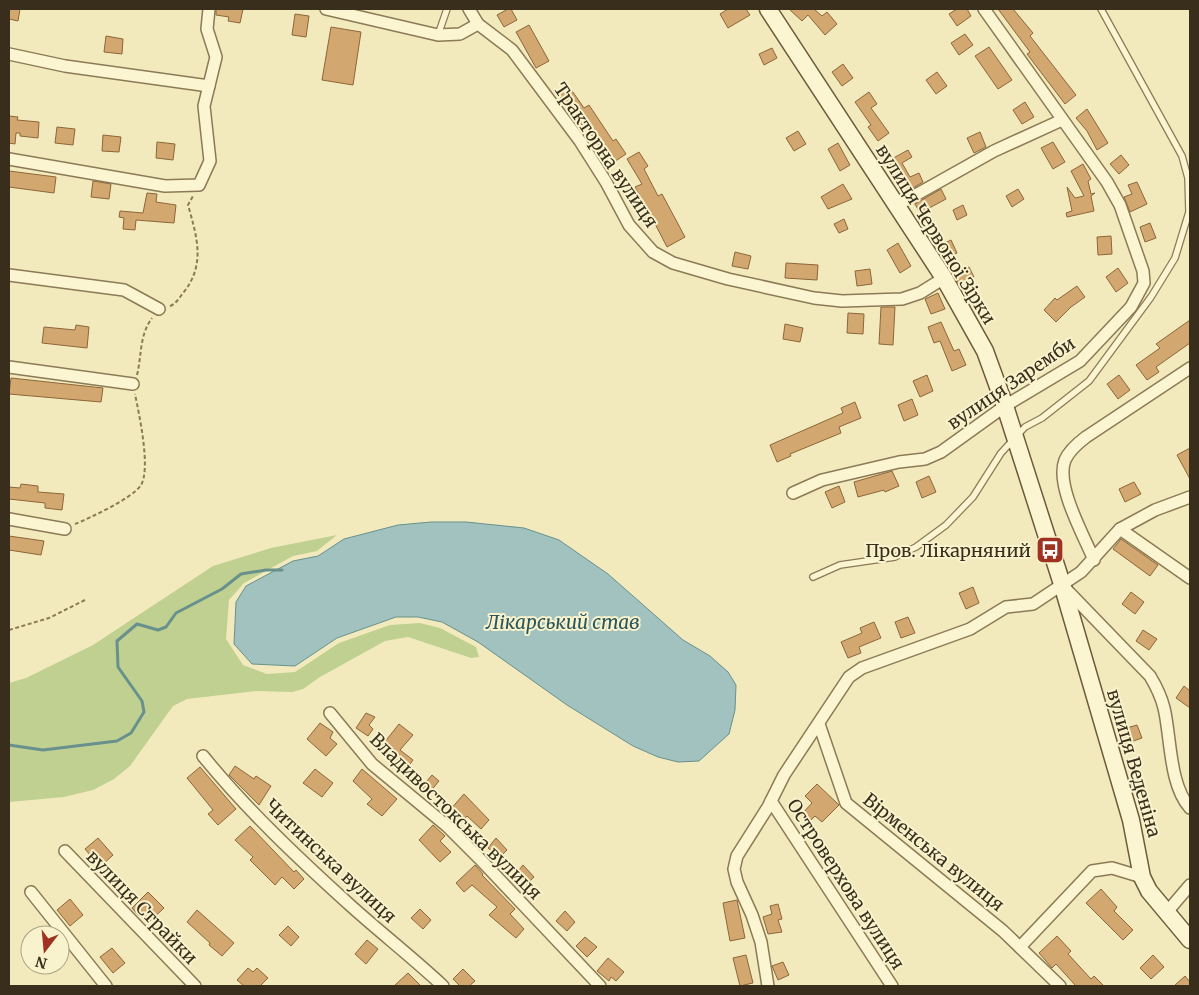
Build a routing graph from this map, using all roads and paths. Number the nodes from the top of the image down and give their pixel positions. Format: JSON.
{"nodes":[{"id":1,"x":209,"y":9,"type":"edge"},
{"id":2,"x":326,"y":9,"type":"edge"},
{"id":3,"x":447,"y":9,"type":"edge"},
{"id":4,"x":469,"y":9,"type":"edge"},
{"id":5,"x":768,"y":9,"type":"edge"},
{"id":6,"x":984,"y":9,"type":"edge"},
{"id":7,"x":1101,"y":9,"type":"edge"},
{"id":8,"x":478,"y":24,"type":"junction"},
{"id":9,"x":437,"y":36,"type":"junction"},
{"id":10,"x":9,"y":54,"type":"edge"},
{"id":11,"x":209,"y":86,"type":"junction"},
{"id":12,"x":1062,"y":120,"type":"junction"},
{"id":13,"x":9,"y":159,"type":"edge"},
{"id":14,"x":199,"y":185,"type":"junction"},
{"id":15,"x":896,"y":206,"type":"junction"},
{"id":16,"x":9,"y":275,"type":"edge"},
{"id":17,"x":944,"y":278,"type":"junction"},
{"id":18,"x":159,"y":309,"type":"junction"},
{"id":19,"x":9,"y":367,"type":"edge"},
{"id":20,"x":1190,"y":368,"type":"edge"},
{"id":21,"x":133,"y":384,"type":"junction"},
{"id":22,"x":1005,"y":406,"type":"junction"},
{"id":23,"x":1015,"y":438,"type":"junction"},
{"id":24,"x":793,"y":493,"type":"dead end"},
{"id":25,"x":1190,"y":497,"type":"edge"},
{"id":26,"x":9,"y":519,"type":"edge"},
{"id":27,"x":65,"y":529,"type":"joint"},
{"id":28,"x":1120,"y":529,"type":"junction"},
{"id":29,"x":1094,"y":560,"type":"junction"},
{"id":30,"x":813,"y":577,"type":"dead end"},
{"id":31,"x":1190,"y":578,"type":"edge"},
{"id":32,"x":1062,"y":584,"type":"junction"},
{"id":33,"x":84,"y":600,"type":"dead end"},
{"id":34,"x":9,"y":630,"type":"edge"},
{"id":35,"x":330,"y":713,"type":"dead end"},
{"id":36,"x":819,"y":724,"type":"junction"},
{"id":37,"x":203,"y":756,"type":"dead end"},
{"id":38,"x":771,"y":801,"type":"junction"},
{"id":39,"x":1190,"y":808,"type":"edge"},
{"id":40,"x":65,"y":851,"type":"dead end"},
{"id":41,"x":1142,"y":877,"type":"junction"},
{"id":42,"x":1190,"y":885,"type":"edge"},
{"id":43,"x":31,"y":892,"type":"dead end"},
{"id":44,"x":1168,"y":912,"type":"junction"},
{"id":45,"x":1190,"y":940,"type":"edge"},
{"id":46,"x":1020,"y":948,"type":"junction"},
{"id":47,"x":106,"y":986,"type":"edge"},
{"id":48,"x":195,"y":986,"type":"edge"},
{"id":49,"x":443,"y":986,"type":"edge"},
{"id":50,"x":600,"y":986,"type":"edge"},
{"id":51,"x":768,"y":986,"type":"edge"},
{"id":52,"x":892,"y":986,"type":"edge"},
{"id":53,"x":1060,"y":986,"type":"edge"}],
"edges":[{"from":1,"to":11,"type":"street"},
{"from":2,"to":9,"type":"street"},
{"from":3,"to":9,"type":"lane"},
{"from":4,"to":8,"type":"street","name":"Тракторна вулиця"},
{"from":5,"to":15,"type":"street","name":"вулиця Червоної Зірки"},
{"from":6,"to":12,"type":"street","name":"вулиця Заремби"},
{"from":7,"to":23,"type":"lane"},
{"from":8,"to":9,"type":"street"},
{"from":8,"to":17,"type":"street","name":"Тракторна вулиця"},
{"from":10,"to":11,"type":"street"},
{"from":11,"to":14,"type":"street"},
{"from":12,"to":15,"type":"street"},
{"from":12,"to":22,"type":"street","name":"вулиця Заремби"},
{"from":13,"to":14,"type":"street"},
{"from":14,"to":18,"type":"path"},
{"from":15,"to":17,"type":"street","name":"вулиця Червоної Зірки"},
{"from":16,"to":18,"type":"street"},
{"from":17,"to":22,"type":"street","name":"вулиця Червоної Зірки"},
{"from":18,"to":21,"type":"path"},
{"from":19,"to":21,"type":"street"},
{"from":20,"to":29,"type":"street"},
{"from":21,"to":27,"type":"path"},
{"from":22,"to":23,"type":"street","name":"вулиця Червоної Зірки"},
{"from":22,"to":24,"type":"street","name":"вулиця Заремби"},
{"from":23,"to":30,"type":"lane"},
{"from":23,"to":32,"type":"street","name":"вулиця Червоної Зірки"},
{"from":25,"to":28,"type":"street"},
{"from":26,"to":27,"type":"street"},
{"from":28,"to":29,"type":"street"},
{"from":28,"to":31,"type":"street"},
{"from":29,"to":32,"type":"street"},
{"from":32,"to":36,"type":"street"},
{"from":32,"to":39,"type":"street"},
{"from":32,"to":41,"type":"street","name":"вулиця Веденіна"},
{"from":33,"to":34,"type":"path"},
{"from":35,"to":50,"type":"street","name":"Владивостокська вулиця"},
{"from":36,"to":38,"type":"street"},
{"from":36,"to":46,"type":"street","name":"Вірменська вулиця"},
{"from":37,"to":49,"type":"street","name":"Читинська вулиця"},
{"from":38,"to":51,"type":"street"},
{"from":38,"to":52,"type":"street","name":"Островерхова вулиця"},
{"from":40,"to":48,"type":"street","name":"вулиця Страйки"},
{"from":41,"to":44,"type":"street","name":"вулиця Веденіна"},
{"from":41,"to":46,"type":"street"},
{"from":42,"to":44,"type":"street"},
{"from":43,"to":47,"type":"street"},
{"from":44,"to":45,"type":"street","name":"вулиця Веденіна"},
{"from":46,"to":53,"type":"street","name":"Вірменська вулиця"}]}
